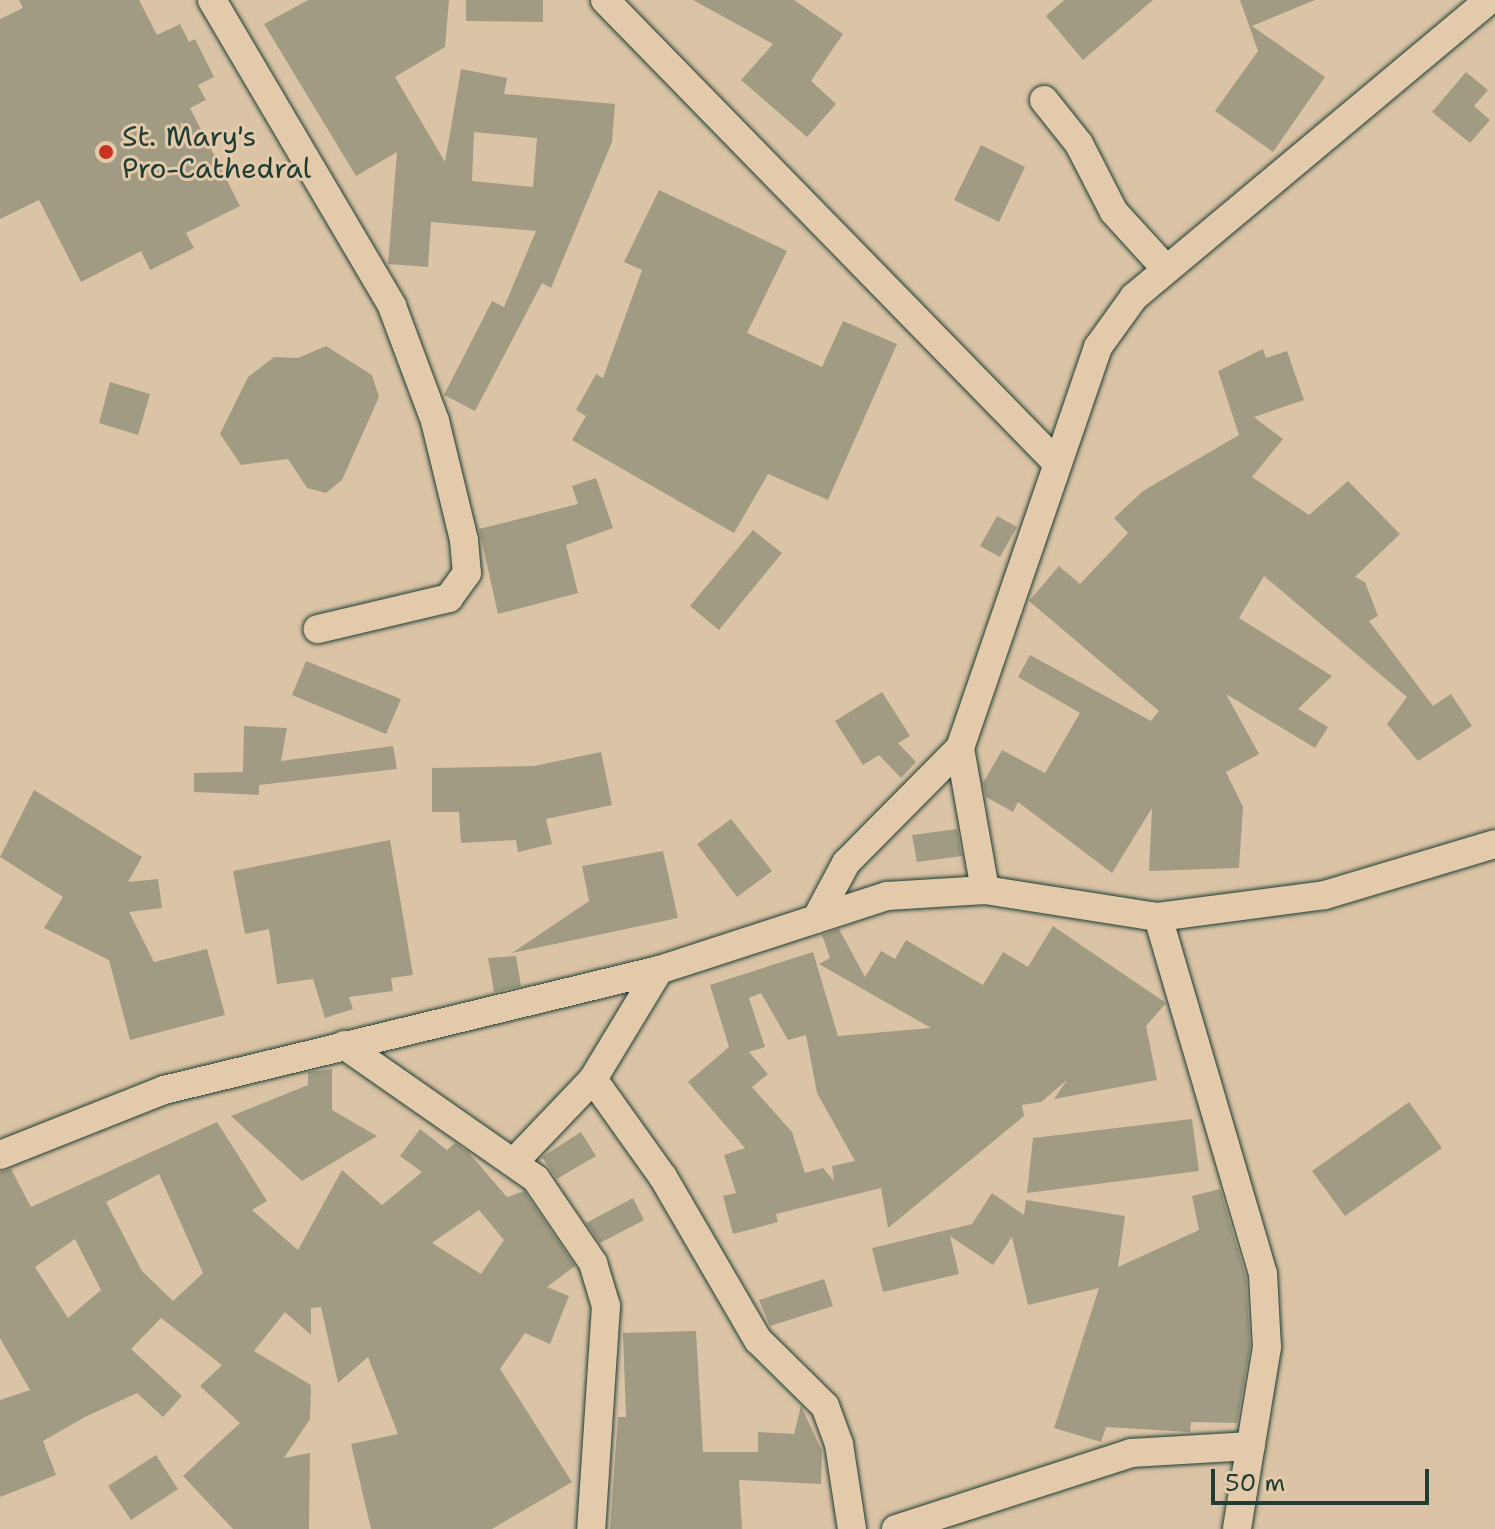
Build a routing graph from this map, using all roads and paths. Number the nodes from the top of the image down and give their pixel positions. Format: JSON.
{"nodes":[{"id":1,"x":212,"y":0,"type":"edge"},
{"id":2,"x":605,"y":0,"type":"edge"},
{"id":3,"x":1489,"y":0,"type":"edge"},
{"id":4,"x":1044,"y":100,"type":"dead end"},
{"id":5,"x":1166,"y":269,"type":"junction"},
{"id":6,"x":1057,"y":463,"type":"junction"},
{"id":7,"x":318,"y":629,"type":"dead end"},
{"id":8,"x":960,"y":748,"type":"junction"},
{"id":9,"x":1495,"y":844,"type":"edge"},
{"id":10,"x":985,"y":890,"type":"junction"},
{"id":11,"x":1158,"y":917,"type":"junction"},
{"id":12,"x":816,"y":919,"type":"junction"},
{"id":13,"x":659,"y":970,"type":"junction"},
{"id":14,"x":344,"y":1045,"type":"junction"},
{"id":15,"x":593,"y":1079,"type":"junction"},
{"id":16,"x":4,"y":1148,"type":"edge"},
{"id":17,"x":515,"y":1161,"type":"junction"},
{"id":18,"x":1251,"y":1446,"type":"junction"},
{"id":19,"x":591,"y":1529,"type":"edge"},
{"id":20,"x":852,"y":1529,"type":"edge"},
{"id":21,"x":896,"y":1529,"type":"edge"},
{"id":22,"x":1237,"y":1529,"type":"edge"}],
"edges":[{"from":1,"to":7,"type":"street"},
{"from":2,"to":6,"type":"street"},
{"from":3,"to":5,"type":"street"},
{"from":4,"to":5,"type":"street"},
{"from":5,"to":6,"type":"street"},
{"from":6,"to":8,"type":"street"},
{"from":8,"to":10,"type":"street"},
{"from":8,"to":12,"type":"street"},
{"from":9,"to":11,"type":"street"},
{"from":10,"to":11,"type":"street"},
{"from":10,"to":12,"type":"street"},
{"from":11,"to":18,"type":"street"},
{"from":12,"to":13,"type":"street"},
{"from":13,"to":14,"type":"street"},
{"from":13,"to":15,"type":"street"},
{"from":14,"to":16,"type":"street"},
{"from":14,"to":17,"type":"street"},
{"from":15,"to":17,"type":"street"},
{"from":15,"to":20,"type":"street"},
{"from":17,"to":19,"type":"street"},
{"from":18,"to":21,"type":"street"},
{"from":18,"to":22,"type":"street"}]}
